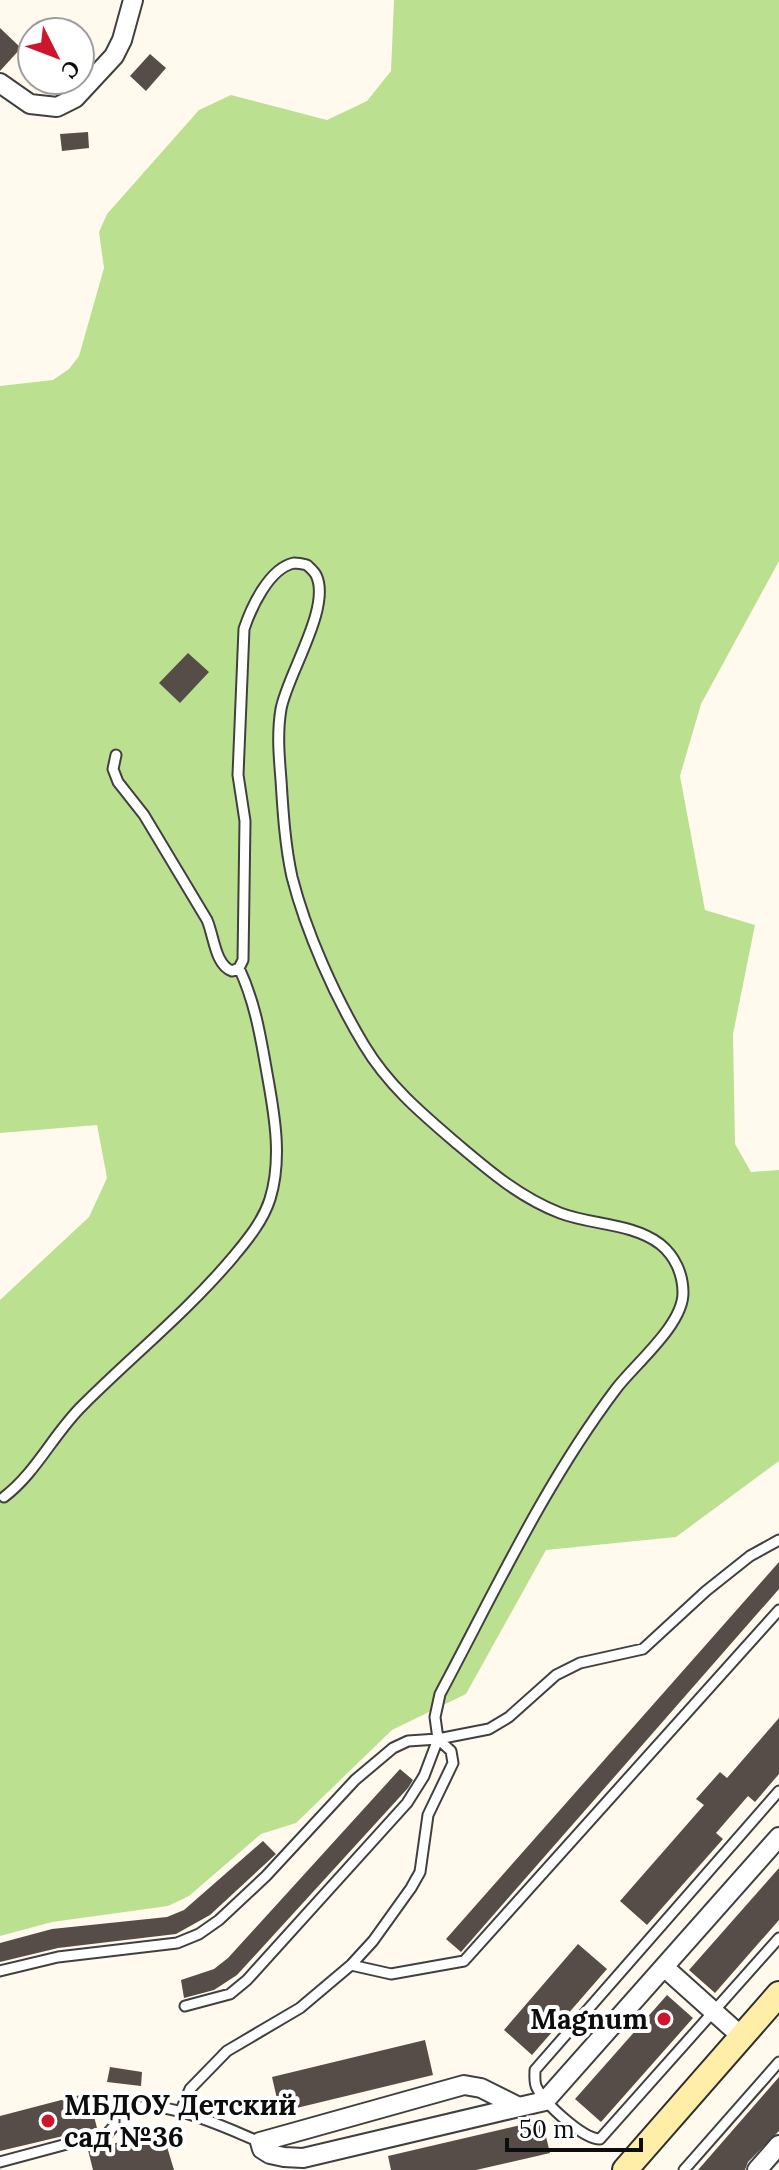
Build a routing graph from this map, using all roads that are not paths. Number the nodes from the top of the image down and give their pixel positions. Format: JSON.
{"nodes":[{"id":1,"x":133,"y":0,"type":"edge"},
{"id":2,"x":0,"y":83,"type":"edge"},
{"id":3,"x":116,"y":755,"type":"dead end"},
{"id":4,"x":239,"y":968,"type":"junction"},
{"id":5,"x":4,"y":1497,"type":"dead end"},
{"id":6,"x":779,"y":1540,"type":"edge"},
{"id":7,"x":779,"y":1610,"type":"edge"},
{"id":8,"x":438,"y":1739,"type":"junction"},
{"id":9,"x":779,"y":1791,"type":"edge"},
{"id":10,"x":779,"y":1838,"type":"edge"},
{"id":11,"x":779,"y":1938,"type":"edge"},
{"id":12,"x":351,"y":1965,"type":"junction"},
{"id":13,"x":664,"y":1967,"type":"junction"},
{"id":14,"x":0,"y":1971,"type":"edge"},
{"id":15,"x":779,"y":1994,"type":"edge"},
{"id":16,"x":185,"y":2006,"type":"dead end"},
{"id":17,"x":714,"y":2011,"type":"junction"},
{"id":18,"x":741,"y":2036,"type":"junction"},
{"id":19,"x":779,"y":2062,"type":"edge"},
{"id":20,"x":545,"y":2101,"type":"junction"},
{"id":21,"x":519,"y":2107,"type":"junction"},
{"id":22,"x":181,"y":2110,"type":"junction"},
{"id":23,"x":260,"y":2142,"type":"junction"},
{"id":24,"x":779,"y":2145,"type":"edge"},
{"id":25,"x":0,"y":2162,"type":"edge"},
{"id":26,"x":625,"y":2170,"type":"edge"},
{"id":27,"x":684,"y":2170,"type":"edge"},
{"id":28,"x":757,"y":2170,"type":"edge"}],
"edges":[{"from":1,"to":2,"type":"street"},
{"from":3,"to":4,"type":"lane"},
{"from":4,"to":5,"type":"lane"},
{"from":4,"to":8,"type":"lane"},
{"from":6,"to":8,"type":"lane"},
{"from":7,"to":12,"type":"lane"},
{"from":8,"to":12,"type":"lane"},
{"from":8,"to":14,"type":"lane"},
{"from":8,"to":16,"type":"lane"},
{"from":9,"to":20,"type":"lane"},
{"from":10,"to":13,"type":"street"},
{"from":11,"to":17,"type":"lane"},
{"from":12,"to":22,"type":"lane"},
{"from":13,"to":17,"type":"street"},
{"from":13,"to":20,"type":"street"},
{"from":15,"to":18,"type":"main road"},
{"from":17,"to":18,"type":"street"},
{"from":17,"to":20,"type":"lane"},
{"from":18,"to":26,"type":"main road"},
{"from":19,"to":27,"type":"lane"},
{"from":20,"to":21,"type":"street"},
{"from":21,"to":23,"type":"street"},
{"from":21,"to":23,"type":"street"},
{"from":22,"to":23,"type":"lane"},
{"from":22,"to":25,"type":"lane"},
{"from":24,"to":28,"type":"street"}]}
